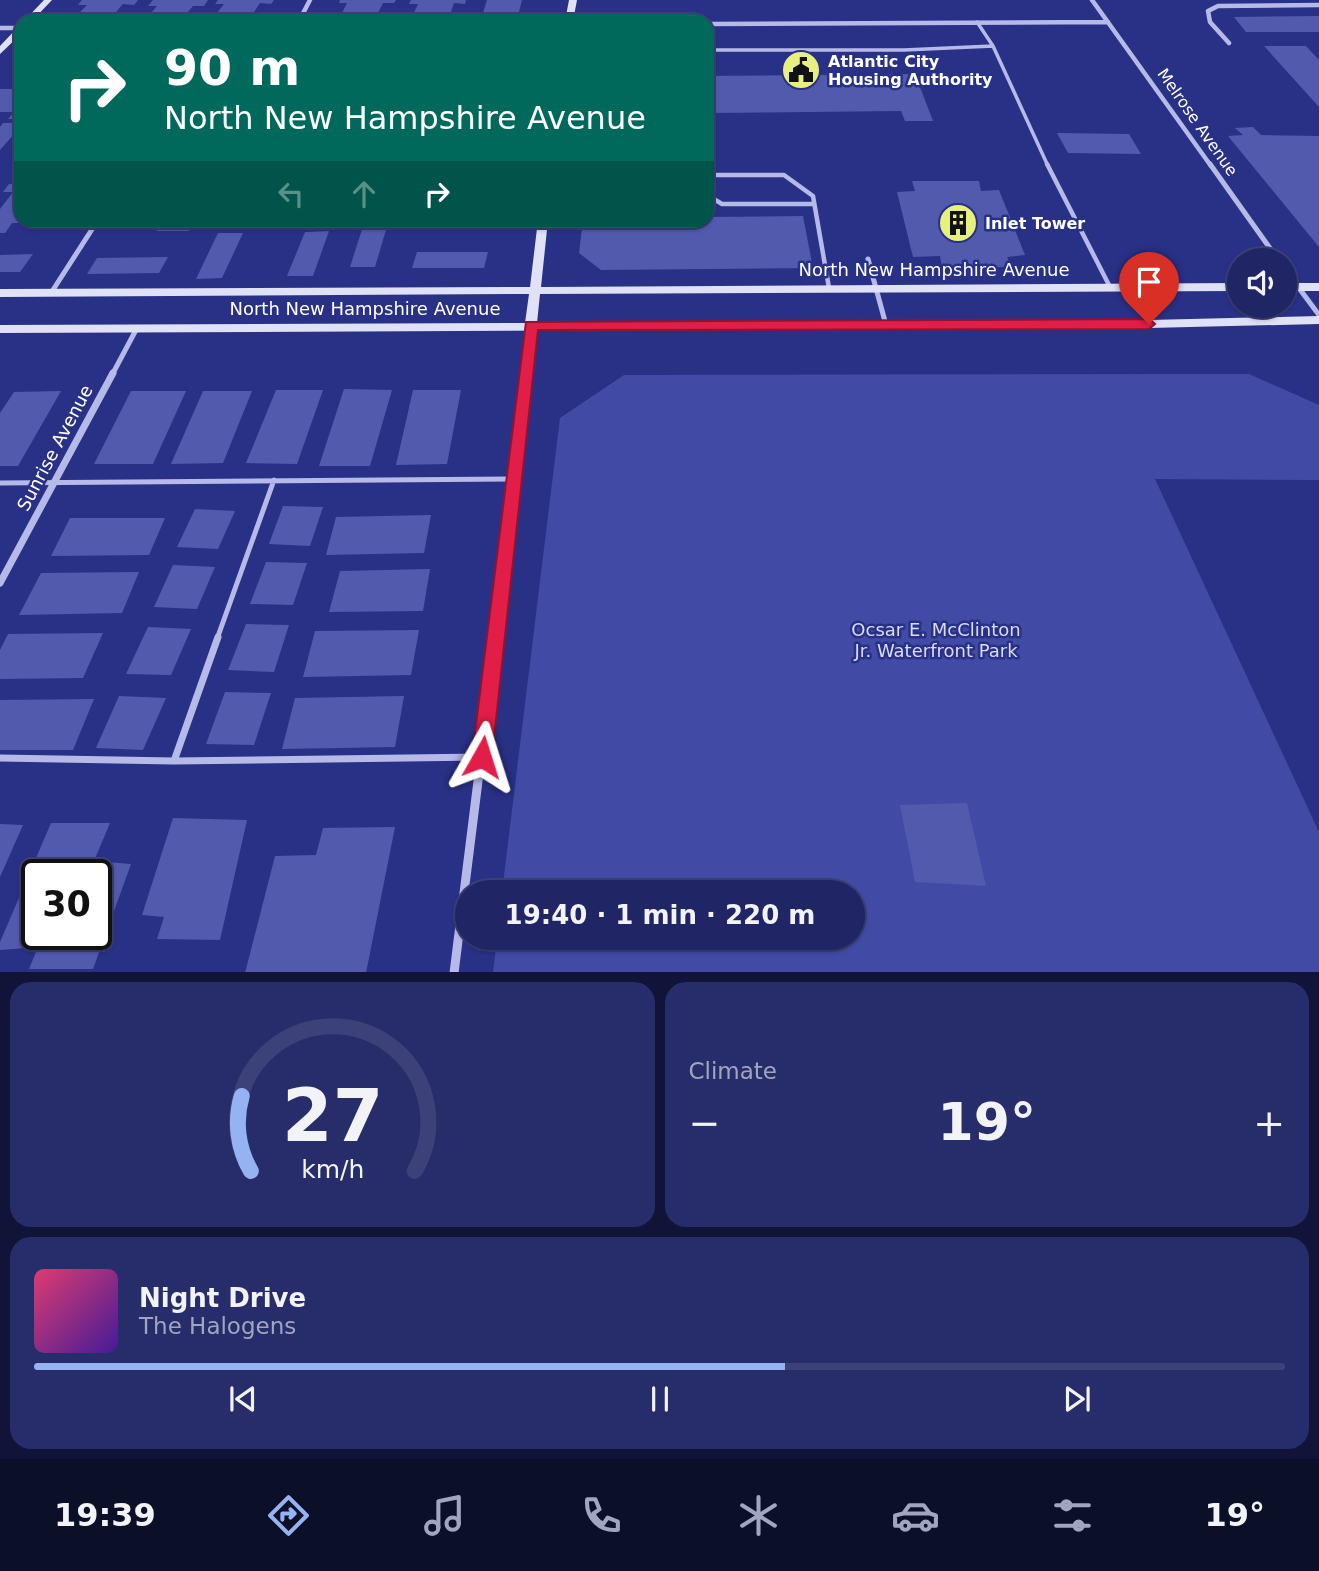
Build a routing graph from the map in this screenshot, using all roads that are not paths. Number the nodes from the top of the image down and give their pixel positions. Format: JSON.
{"nodes":[{"id":1,"x":48,"y":0,"type":"edge"},
{"id":2,"x":1092,"y":0,"type":"edge"},
{"id":3,"x":1319,"y":5,"type":"edge"},
{"id":4,"x":35,"y":14,"type":"edge"},
{"id":5,"x":977,"y":22,"type":"junction"},
{"id":6,"x":1108,"y":22,"type":"junction"},
{"id":7,"x":714,"y":23,"type":"edge"},
{"id":8,"x":14,"y":36,"type":"edge"},
{"id":9,"x":1229,"y":43,"type":"dead end"},
{"id":10,"x":993,"y":46,"type":"junction"},
{"id":11,"x":714,"y":50,"type":"edge"},
{"id":12,"x":0,"y":51,"type":"edge"},
{"id":13,"x":714,"y":175,"type":"edge"},
{"id":14,"x":714,"y":199,"type":"edge"},
{"id":15,"x":814,"y":204,"type":"junction"},
{"id":16,"x":92,"y":228,"type":"edge"},
{"id":17,"x":542,"y":228,"type":"edge"},
{"id":18,"x":1270,"y":248,"type":"edge"},
{"id":19,"x":869,"y":259,"type":"dead end"},
{"id":20,"x":1110,"y":287,"type":"junction"},
{"id":21,"x":1227,"y":287,"type":"edge"},
{"id":22,"x":1298,"y":287,"type":"joint"},
{"id":23,"x":1319,"y":287,"type":"edge"},
{"id":24,"x":829,"y":288,"type":"junction"},
{"id":25,"x":877,"y":288,"type":"junction"},
{"id":26,"x":534,"y":289,"type":"junction"},
{"id":27,"x":0,"y":293,"type":"edge"},
{"id":28,"x":51,"y":293,"type":"junction"},
{"id":29,"x":1319,"y":318,"type":"edge"},
{"id":30,"x":886,"y":325,"type":"junction"},
{"id":31,"x":531,"y":326,"type":"junction"},
{"id":32,"x":137,"y":328,"type":"junction"},
{"id":33,"x":0,"y":329,"type":"edge"},
{"id":34,"x":274,"y":480,"type":"junction"},
{"id":35,"x":515,"y":480,"type":"junction"},
{"id":36,"x":54,"y":482,"type":"junction"},
{"id":37,"x":0,"y":483,"type":"edge"},
{"id":38,"x":0,"y":583,"type":"edge"},
{"id":39,"x":482,"y":757,"type":"junction"},
{"id":40,"x":0,"y":758,"type":"edge"},
{"id":41,"x":174,"y":761,"type":"junction"},
{"id":42,"x":454,"y":972,"type":"edge"}],
"edges":[{"from":1,"to":4,"type":"street"},
{"from":2,"to":6,"type":"street","name":"Melrose Avenue"},
{"from":3,"to":9,"type":"street"},
{"from":5,"to":6,"type":"street"},
{"from":5,"to":7,"type":"street"},
{"from":5,"to":10,"type":"lane"},
{"from":6,"to":18,"type":"street","name":"Melrose Avenue"},
{"from":8,"to":12,"type":"street"},
{"from":10,"to":11,"type":"lane"},
{"from":10,"to":20,"type":"lane"},
{"from":13,"to":15,"type":"lane"},
{"from":14,"to":15,"type":"lane"},
{"from":15,"to":24,"type":"lane"},
{"from":16,"to":28,"type":"street"},
{"from":17,"to":26,"type":"street"},
{"from":19,"to":25,"type":"street"},
{"from":20,"to":21,"type":"street","name":"North New Hampshire Avenue"},
{"from":20,"to":25,"type":"street","name":"North New Hampshire Avenue"},
{"from":22,"to":23,"type":"street"},
{"from":22,"to":29,"type":"street"},
{"from":24,"to":25,"type":"street","name":"North New Hampshire Avenue"},
{"from":24,"to":26,"type":"street","name":"North New Hampshire Avenue"},
{"from":25,"to":30,"type":"street"},
{"from":26,"to":28,"type":"street","name":"North New Hampshire Avenue"},
{"from":26,"to":31,"type":"street"},
{"from":27,"to":28,"type":"street","name":"North New Hampshire Avenue"},
{"from":29,"to":30,"type":"street","name":"North New Hampshire Avenue"},
{"from":30,"to":31,"type":"street","name":"North New Hampshire Avenue"},
{"from":31,"to":32,"type":"street","name":"North New Hampshire Avenue"},
{"from":31,"to":35,"type":"street"},
{"from":32,"to":33,"type":"street","name":"North New Hampshire Avenue"},
{"from":32,"to":36,"type":"street","name":"Sunrise Avenue"},
{"from":34,"to":35,"type":"lane"},
{"from":34,"to":36,"type":"lane"},
{"from":34,"to":41,"type":"lane"},
{"from":35,"to":39,"type":"street"},
{"from":36,"to":37,"type":"lane"},
{"from":36,"to":38,"type":"street","name":"Sunrise Avenue"},
{"from":39,"to":41,"type":"lane"},
{"from":39,"to":42,"type":"street"},
{"from":40,"to":41,"type":"lane"}]}
